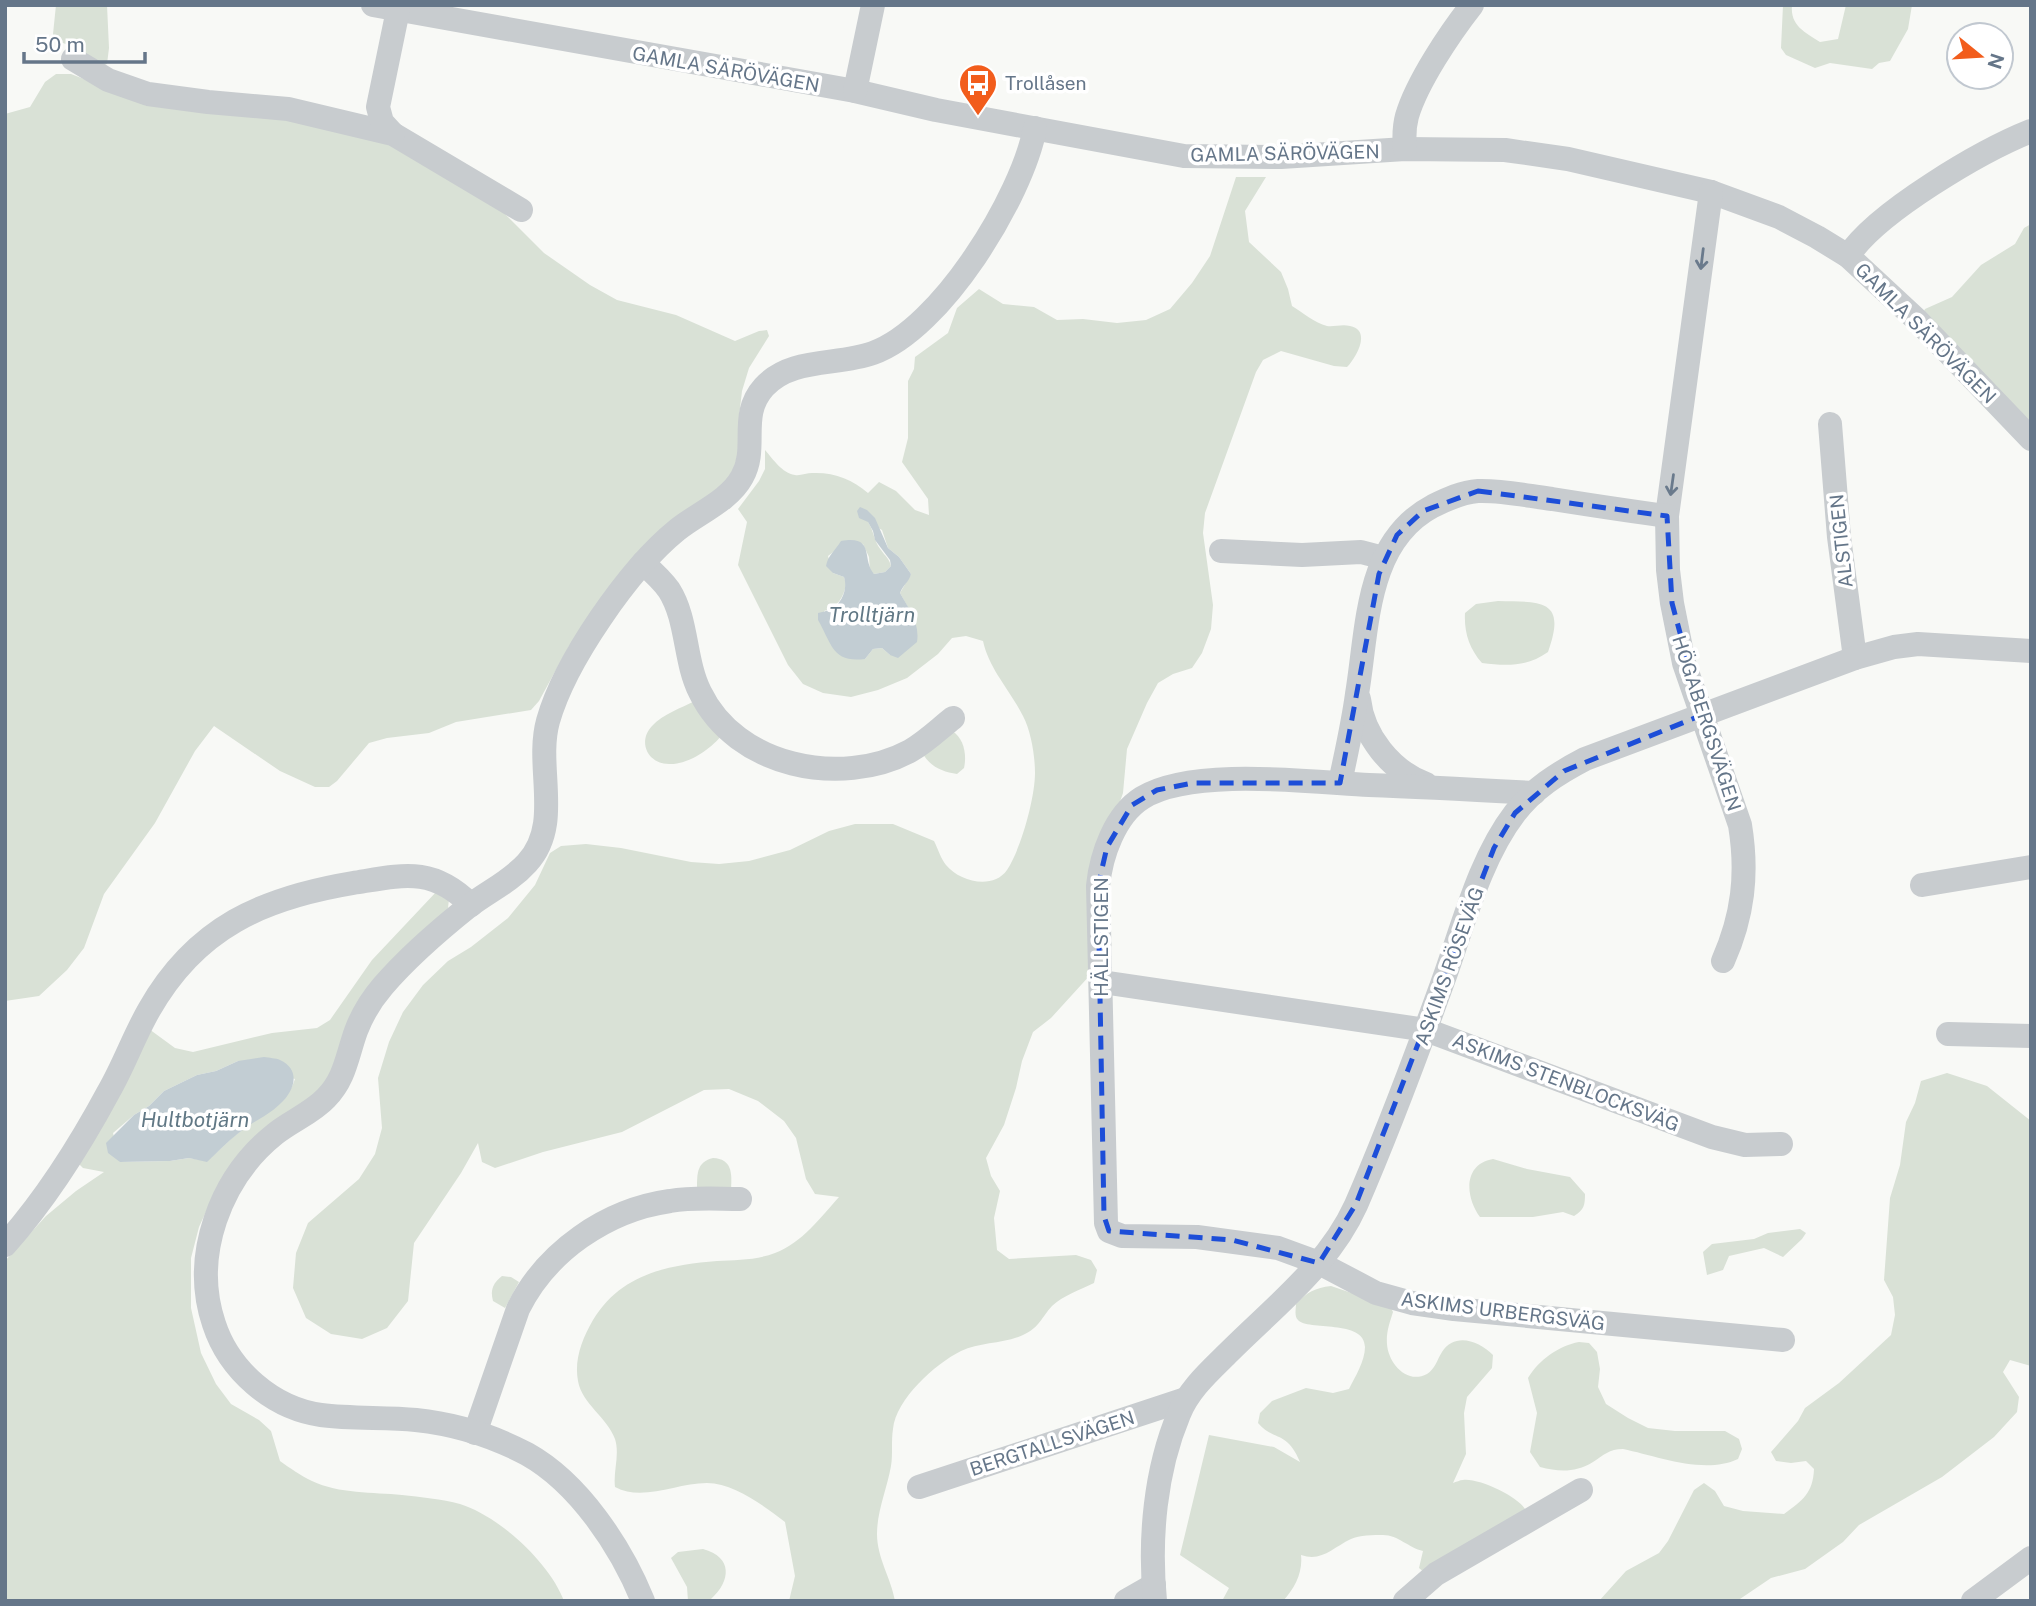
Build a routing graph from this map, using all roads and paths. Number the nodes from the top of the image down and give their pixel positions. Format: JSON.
{"nodes":[{"id":1,"x":873,"y":5,"type":"edge"},
{"id":2,"x":1472,"y":5,"type":"edge"},
{"id":3,"x":385,"y":7,"type":"edge"},
{"id":4,"x":73,"y":59,"type":"dead end"},
{"id":5,"x":855,"y":91,"type":"junction"},
{"id":6,"x":1035,"y":128,"type":"junction"},
{"id":7,"x":2031,"y":131,"type":"edge"},
{"id":8,"x":393,"y":134,"type":"junction"},
{"id":9,"x":1405,"y":149,"type":"junction"},
{"id":10,"x":1712,"y":192,"type":"junction"},
{"id":11,"x":521,"y":210,"type":"dead end"},
{"id":12,"x":1848,"y":256,"type":"junction"},
{"id":13,"x":1830,"y":424,"type":"dead end"},
{"id":14,"x":2031,"y":439,"type":"edge"},
{"id":15,"x":1667,"y":516,"type":"junction"},
{"id":16,"x":1221,"y":551,"type":"dead end"},
{"id":17,"x":1384,"y":558,"type":"junction"},
{"id":18,"x":643,"y":563,"type":"junction"},
{"id":19,"x":2031,"y":651,"type":"edge"},
{"id":20,"x":1855,"y":658,"type":"junction"},
{"id":21,"x":1358,"y":691,"type":"junction"},
{"id":22,"x":1702,"y":715,"type":"junction"},
{"id":23,"x":953,"y":718,"type":"dead end"},
{"id":24,"x":1340,"y":783,"type":"junction"},
{"id":25,"x":1438,"y":788,"type":"junction"},
{"id":26,"x":1534,"y":793,"type":"junction"},
{"id":27,"x":2031,"y":867,"type":"edge"},
{"id":28,"x":1922,"y":885,"type":"dead end"},
{"id":29,"x":471,"y":905,"type":"junction"},
{"id":30,"x":1723,"y":961,"type":"dead end"},
{"id":31,"x":1102,"y":982,"type":"junction"},
{"id":32,"x":1426,"y":1030,"type":"junction"},
{"id":33,"x":1948,"y":1034,"type":"dead end"},
{"id":34,"x":2031,"y":1036,"type":"edge"},
{"id":35,"x":1781,"y":1144,"type":"dead end"},
{"id":36,"x":740,"y":1199,"type":"dead end"},
{"id":37,"x":1110,"y":1231,"type":"joint"},
{"id":38,"x":5,"y":1245,"type":"edge"},
{"id":39,"x":1319,"y":1263,"type":"junction"},
{"id":40,"x":1783,"y":1340,"type":"dead end"},
{"id":41,"x":1186,"y":1399,"type":"junction"},
{"id":42,"x":475,"y":1433,"type":"junction"},
{"id":43,"x":919,"y":1487,"type":"dead end"},
{"id":44,"x":1581,"y":1490,"type":"dead end"},
{"id":45,"x":2031,"y":1558,"type":"edge"},
{"id":46,"x":1154,"y":1593,"type":"edge"},
{"id":47,"x":643,"y":1601,"type":"edge"},
{"id":48,"x":1126,"y":1601,"type":"edge"},
{"id":49,"x":1405,"y":1601,"type":"edge"},
{"id":50,"x":1973,"y":1601,"type":"edge"}],
"edges":[{"from":1,"to":5,"type":"street"},
{"from":2,"to":9,"type":"street"},
{"from":3,"to":5,"type":"street","name":"GAMLA SÄRÖVÄGEN"},
{"from":3,"to":8,"type":"street"},
{"from":4,"to":8,"type":"street"},
{"from":5,"to":6,"type":"street","name":"GAMLA SÄRÖVÄGEN"},
{"from":6,"to":9,"type":"street","name":"GAMLA SÄRÖVÄGEN"},
{"from":6,"to":18,"type":"street"},
{"from":7,"to":12,"type":"street"},
{"from":8,"to":11,"type":"street"},
{"from":9,"to":10,"type":"street","name":"GAMLA SÄRÖVÄGEN"},
{"from":10,"to":12,"type":"street","name":"GAMLA SÄRÖVÄGEN"},
{"from":10,"to":15,"type":"street","name":"HÖGABERGSVÄGEN","one_way":true},
{"from":12,"to":14,"type":"street","name":"GAMLA SÄRÖVÄGEN"},
{"from":13,"to":20,"type":"street","name":"ALSTIGEN"},
{"from":15,"to":17,"type":"street"},
{"from":15,"to":22,"type":"street","name":"HÖGABERGSVÄGEN"},
{"from":16,"to":17,"type":"street"},
{"from":17,"to":21,"type":"street"},
{"from":18,"to":23,"type":"street"},
{"from":18,"to":29,"type":"street"},
{"from":19,"to":20,"type":"street","name":"ASKIMS RÖSEVÄG"},
{"from":20,"to":22,"type":"street","name":"ASKIMS RÖSEVÄG"},
{"from":21,"to":24,"type":"street"},
{"from":21,"to":25,"type":"street"},
{"from":22,"to":26,"type":"street","name":"ASKIMS RÖSEVÄG"},
{"from":22,"to":30,"type":"street","name":"HÖGABERGSVÄGEN"},
{"from":24,"to":25,"type":"street","name":"HÄLLSTIGEN"},
{"from":24,"to":31,"type":"street","name":"HÄLLSTIGEN"},
{"from":25,"to":26,"type":"street","name":"HÄLLSTIGEN"},
{"from":26,"to":32,"type":"street","name":"ASKIMS RÖSEVÄG"},
{"from":27,"to":28,"type":"street"},
{"from":29,"to":38,"type":"street"},
{"from":29,"to":42,"type":"street"},
{"from":31,"to":32,"type":"street","name":"ASKIMS STENBLOCKSVÄG"},
{"from":31,"to":37,"type":"street","name":"HÄLLSTIGEN"},
{"from":32,"to":35,"type":"street","name":"ASKIMS STENBLOCKSVÄG"},
{"from":32,"to":39,"type":"street","name":"ASKIMS RÖSEVÄG"},
{"from":33,"to":34,"type":"street"},
{"from":36,"to":42,"type":"street"},
{"from":37,"to":39,"type":"street","name":"ASKIMS URBERGSVÄG"},
{"from":39,"to":40,"type":"street","name":"ASKIMS URBERGSVÄG"},
{"from":39,"to":41,"type":"street","name":"ASKIMS RÖSEVÄG"},
{"from":41,"to":43,"type":"street","name":"BERGTALLSVÄGEN"},
{"from":41,"to":46,"type":"street","name":"ASKIMS RÖSEVÄG"},
{"from":42,"to":47,"type":"street"},
{"from":44,"to":49,"type":"street"},
{"from":45,"to":50,"type":"street"},
{"from":46,"to":48,"type":"street"}]}
